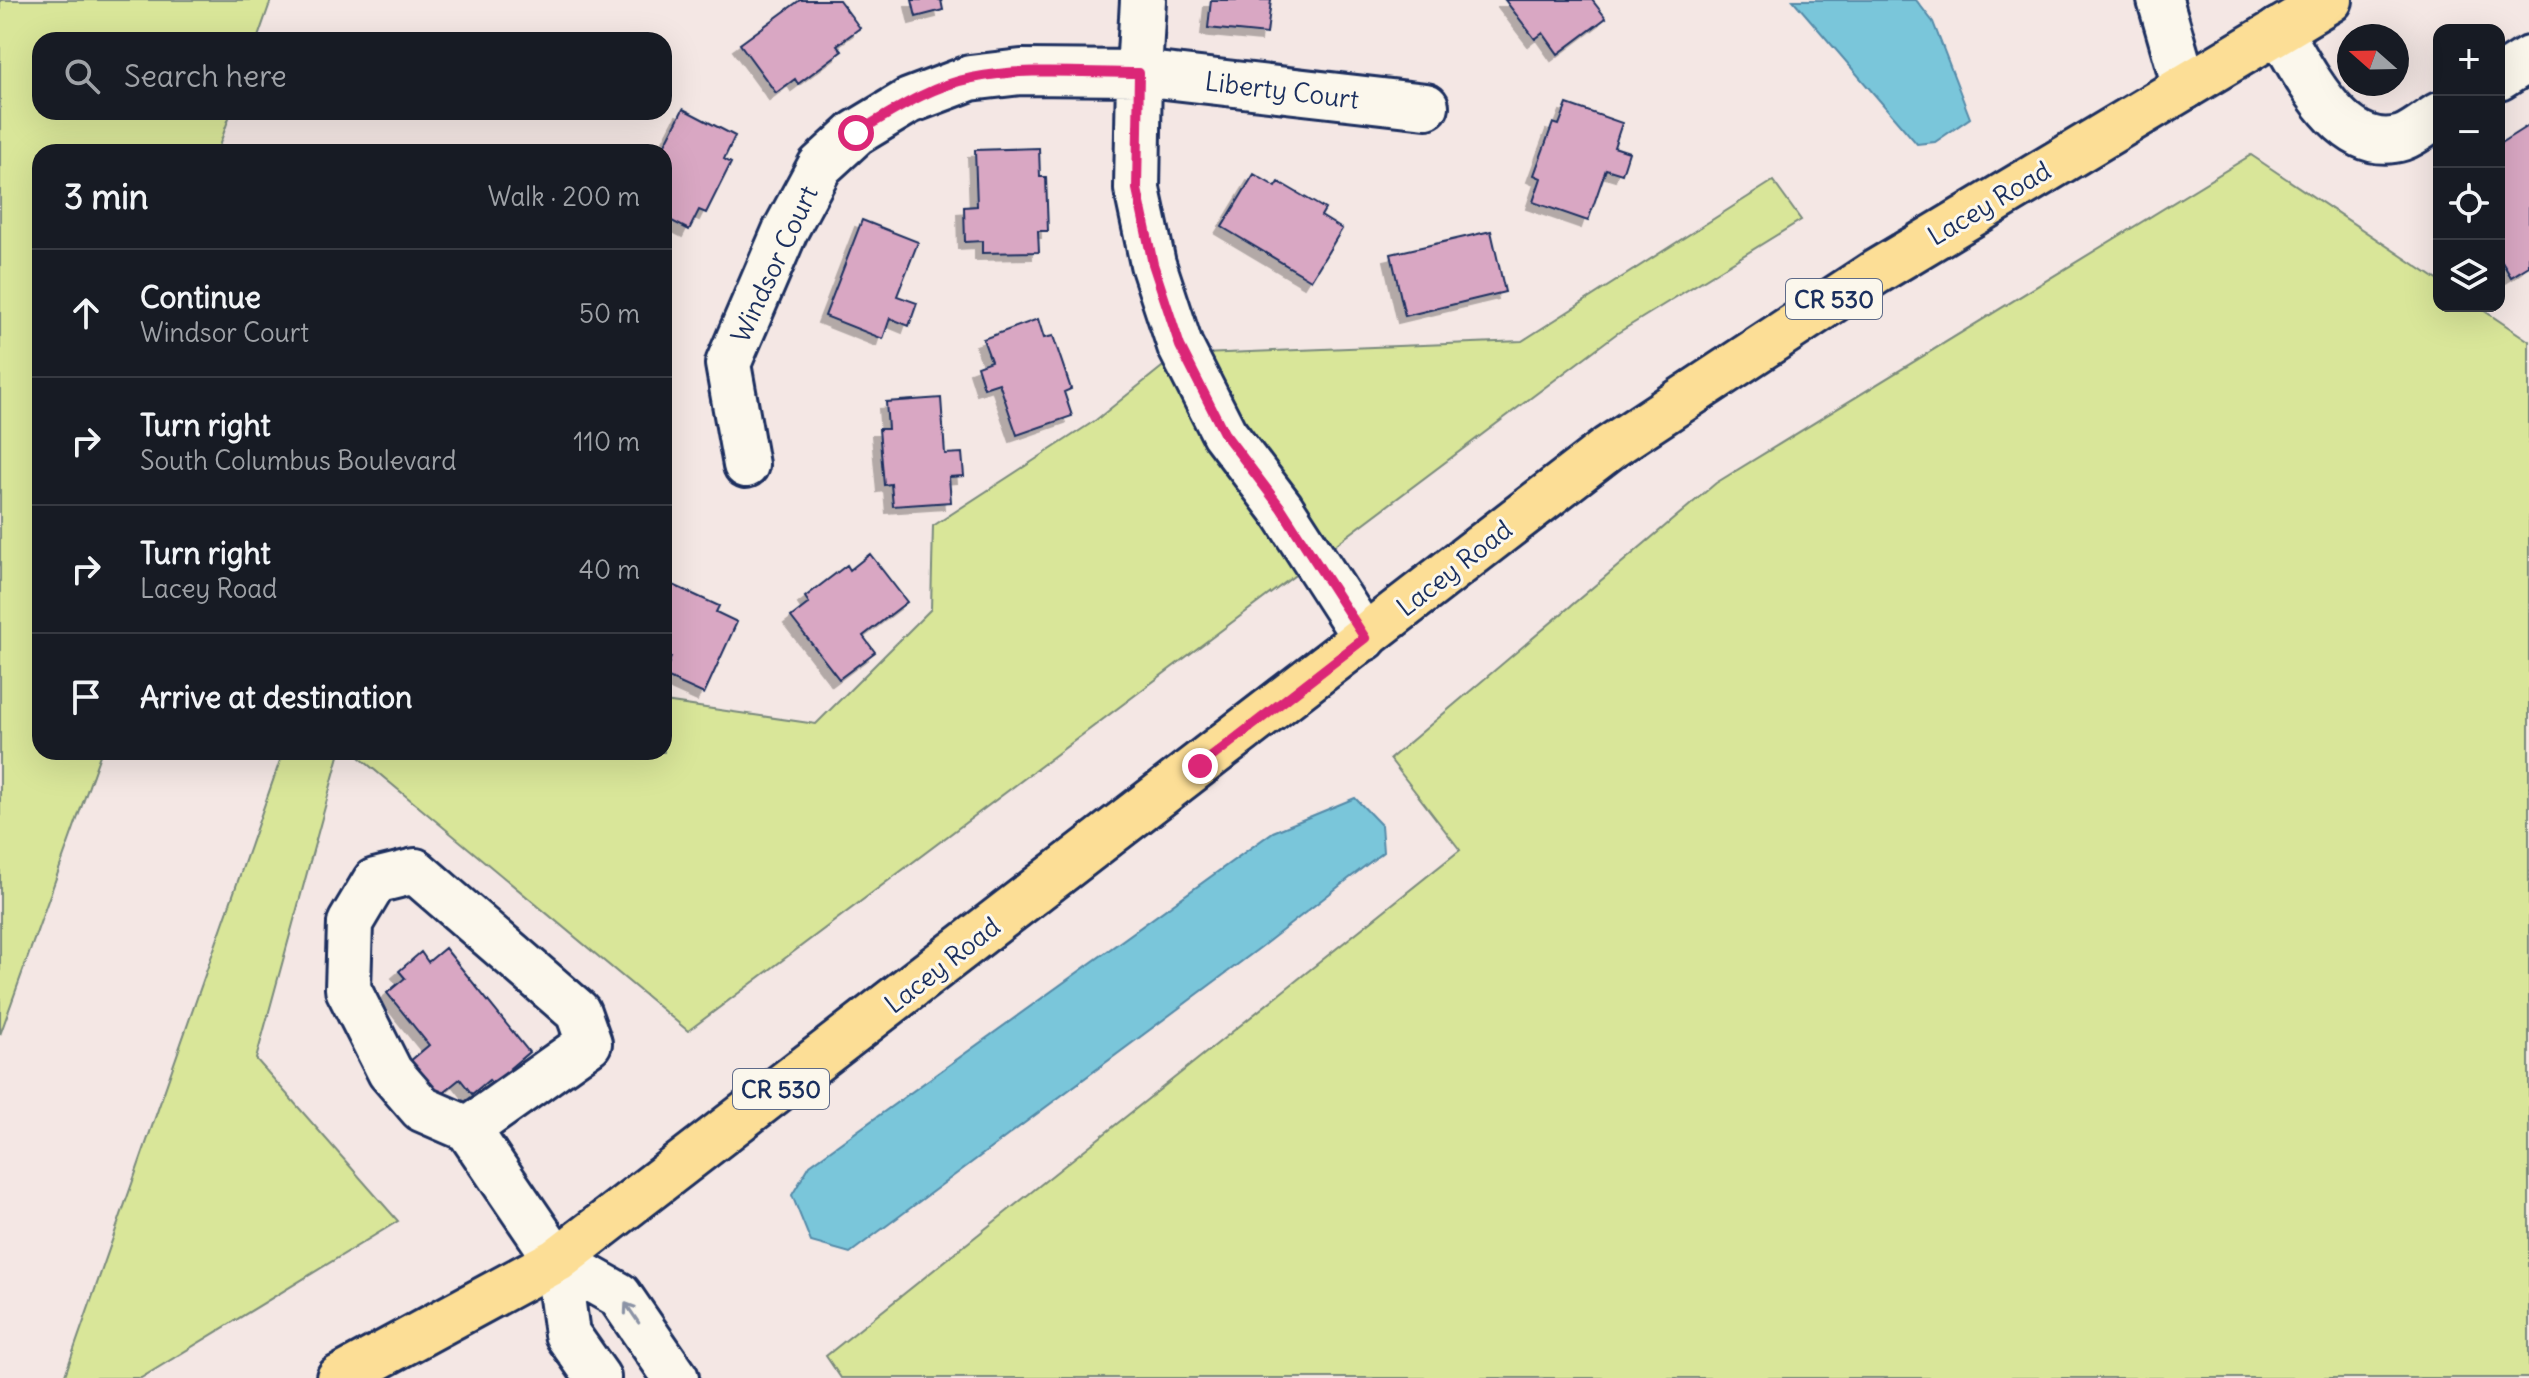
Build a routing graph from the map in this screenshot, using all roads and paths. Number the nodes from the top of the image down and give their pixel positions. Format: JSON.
{"nodes":[{"id":1,"x":1143,"y":0,"type":"edge"},
{"id":2,"x":2160,"y":0,"type":"edge"},
{"id":3,"x":2330,"y":0,"type":"edge"},
{"id":4,"x":2279,"y":30,"type":"junction"},
{"id":5,"x":2529,"y":59,"type":"edge"},
{"id":6,"x":1139,"y":73,"type":"junction"},
{"id":7,"x":2505,"y":74,"type":"edge"},
{"id":8,"x":2185,"y":87,"type":"junction"},
{"id":9,"x":1426,"y":106,"type":"dead end"},
{"id":10,"x":2433,"y":119,"type":"edge"},
{"id":11,"x":746,"y":465,"type":"dead end"},
{"id":12,"x":1365,"y":638,"type":"junction"},
{"id":13,"x":468,"y":1129,"type":"junction"},
{"id":14,"x":557,"y":1260,"type":"junction"},
{"id":15,"x":339,"y":1378,"type":"edge"},
{"id":16,"x":598,"y":1378,"type":"edge"},
{"id":17,"x":676,"y":1378,"type":"edge"}],
"edges":[{"from":1,"to":6,"type":"street"},
{"from":2,"to":8,"type":"street"},
{"from":3,"to":4,"type":"main road","name":"Lacey Road","number":"CR 530"},
{"from":4,"to":8,"type":"main road","name":"Lacey Road","number":"CR 530"},
{"from":4,"to":10,"type":"street"},
{"from":5,"to":7,"type":"street"},
{"from":6,"to":9,"type":"street","name":"Liberty Court"},
{"from":6,"to":11,"type":"street","name":"Windsor Court"},
{"from":6,"to":12,"type":"street"},
{"from":8,"to":12,"type":"main road","name":"Lacey Road","number":"CR 530"},
{"from":12,"to":14,"type":"main road","name":"Lacey Road","number":"CR 530"},
{"from":13,"to":13,"type":"street"},
{"from":13,"to":14,"type":"street"},
{"from":14,"to":15,"type":"main road","name":"Lacey Road","number":"CR 530"},
{"from":14,"to":16,"type":"street"},
{"from":17,"to":14,"type":"street","one_way":true}]}
